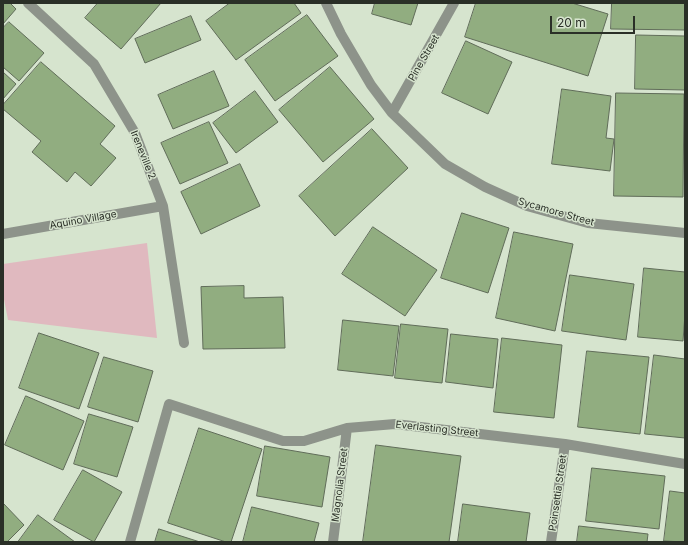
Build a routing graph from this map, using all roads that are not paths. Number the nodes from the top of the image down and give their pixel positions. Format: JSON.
{"nodes":[{"id":1,"x":28,"y":3,"type":"edge"},
{"id":2,"x":326,"y":3,"type":"edge"},
{"id":3,"x":454,"y":3,"type":"edge"},
{"id":4,"x":392,"y":113,"type":"junction"},
{"id":5,"x":163,"y":206,"type":"junction"},
{"id":6,"x":685,"y":233,"type":"edge"},
{"id":7,"x":3,"y":234,"type":"edge"},
{"id":8,"x":184,"y":343,"type":"dead end"},
{"id":9,"x":347,"y":428,"type":"junction"},
{"id":10,"x":565,"y":444,"type":"junction"},
{"id":11,"x":685,"y":464,"type":"edge"},
{"id":12,"x":130,"y":542,"type":"edge"},
{"id":13,"x":333,"y":542,"type":"edge"},
{"id":14,"x":551,"y":542,"type":"edge"}],
"edges":[{"from":1,"to":5,"type":"street","name":"Ireneville 2"},
{"from":2,"to":4,"type":"street","name":"Sycamore Street"},
{"from":3,"to":4,"type":"street","name":"Pine Street"},
{"from":4,"to":6,"type":"street","name":"Sycamore Street"},
{"from":5,"to":7,"type":"street","name":"Aquino Village"},
{"from":5,"to":8,"type":"street","name":"Ireneville 2"},
{"from":9,"to":10,"type":"street","name":"Everlasting Street"},
{"from":9,"to":12,"type":"street","name":"Everlasting Street"},
{"from":9,"to":13,"type":"street","name":"Magnolia Street"},
{"from":10,"to":11,"type":"street","name":"Everlasting Street"},
{"from":10,"to":14,"type":"street","name":"Poinsettia Street"}]}
